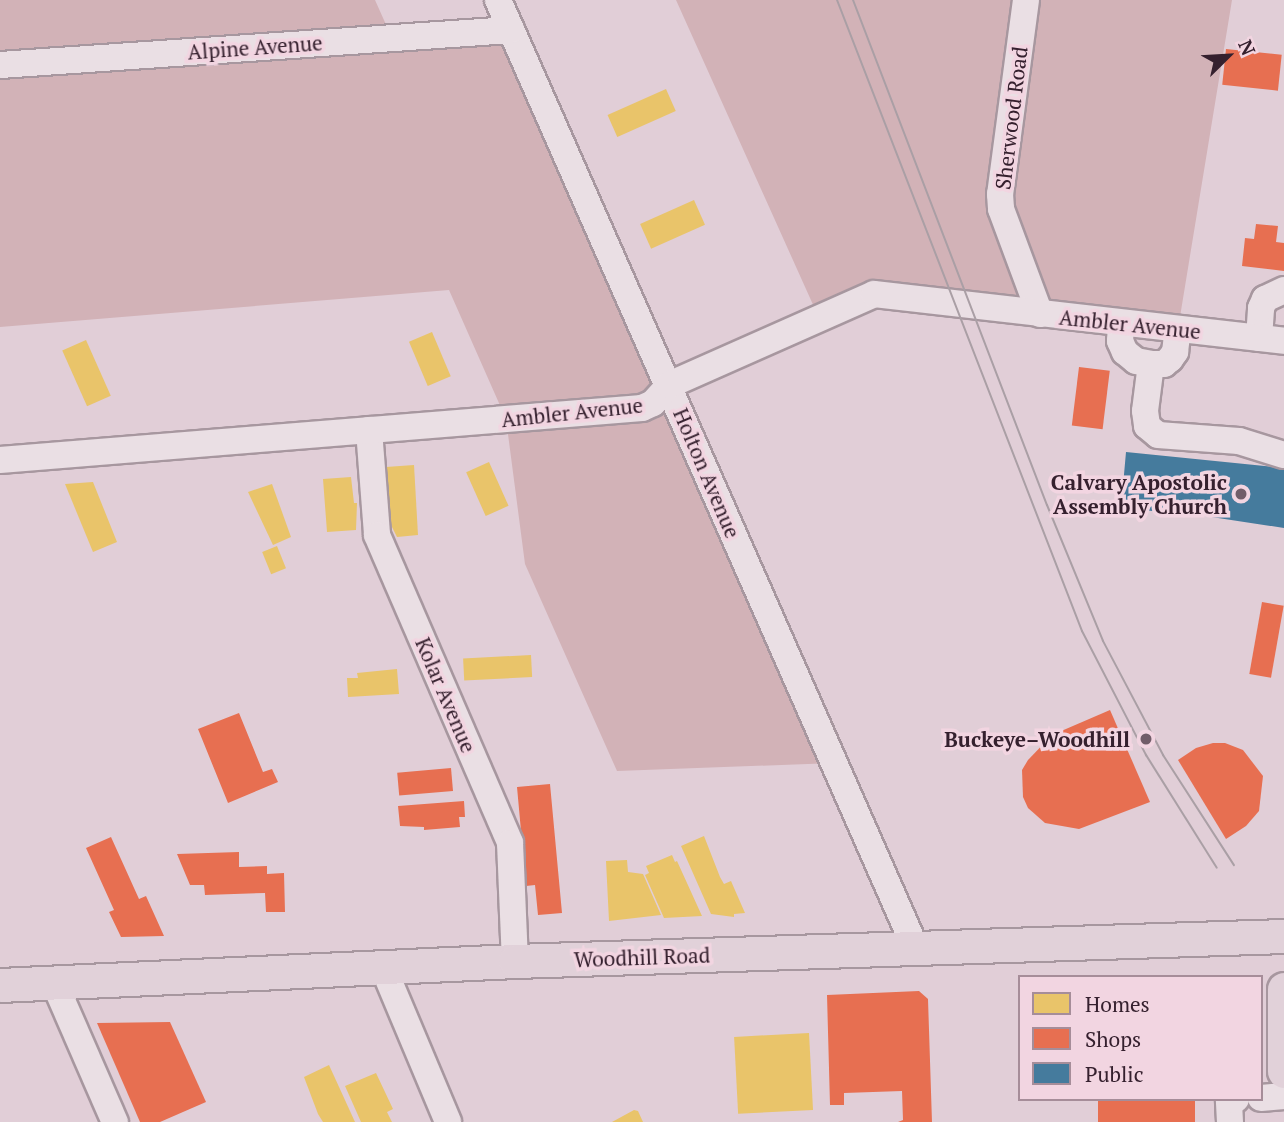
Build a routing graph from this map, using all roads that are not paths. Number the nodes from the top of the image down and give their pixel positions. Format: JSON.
{"nodes":[{"id":1,"x":498,"y":0,"type":"edge"},
{"id":2,"x":1026,"y":0,"type":"edge"},
{"id":3,"x":511,"y":30,"type":"junction"},
{"id":4,"x":0,"y":65,"type":"edge"},
{"id":5,"x":1284,"y":290,"type":"edge"},
{"id":6,"x":1040,"y":314,"type":"junction"},
{"id":7,"x":1121,"y":323,"type":"junction"},
{"id":8,"x":1178,"y":329,"type":"junction"},
{"id":9,"x":1271,"y":339,"type":"edge"},
{"id":10,"x":1151,"y":364,"type":"junction"},
{"id":11,"x":669,"y":385,"type":"junction"},
{"id":12,"x":369,"y":430,"type":"junction"},
{"id":13,"x":1284,"y":454,"type":"edge"},
{"id":14,"x":0,"y":460,"type":"edge"},
{"id":15,"x":1284,"y":936,"type":"edge"},
{"id":16,"x":915,"y":947,"type":"junction"},
{"id":17,"x":515,"y":961,"type":"junction"},
{"id":18,"x":383,"y":967,"type":"junction"},
{"id":19,"x":54,"y":982,"type":"junction"},
{"id":20,"x":0,"y":985,"type":"edge"},
{"id":21,"x":1284,"y":989,"type":"edge"},
{"id":22,"x":1284,"y":1071,"type":"edge"},
{"id":23,"x":1284,"y":1096,"type":"edge"},
{"id":24,"x":1263,"y":1098,"type":"edge"},
{"id":25,"x":1229,"y":1101,"type":"edge"},
{"id":26,"x":115,"y":1122,"type":"edge"},
{"id":27,"x":448,"y":1122,"type":"edge"},
{"id":28,"x":1230,"y":1122,"type":"edge"}],
"edges":[{"from":1,"to":3,"type":"street","name":"Holton Avenue"},
{"from":2,"to":6,"type":"street","name":"Sherwood Road"},
{"from":3,"to":4,"type":"street","name":"Alpine Avenue"},
{"from":3,"to":11,"type":"street","name":"Holton Avenue"},
{"from":5,"to":9,"type":"street"},
{"from":6,"to":7,"type":"street","name":"Ambler Avenue"},
{"from":6,"to":11,"type":"street","name":"Ambler Avenue"},
{"from":7,"to":8,"type":"street","name":"Ambler Avenue"},
{"from":7,"to":10,"type":"street"},
{"from":8,"to":9,"type":"street","name":"Ambler Avenue"},
{"from":8,"to":10,"type":"street"},
{"from":10,"to":13,"type":"street"},
{"from":11,"to":12,"type":"street","name":"Ambler Avenue"},
{"from":11,"to":16,"type":"street","name":"Holton Avenue"},
{"from":12,"to":14,"type":"street","name":"Ambler Avenue"},
{"from":12,"to":17,"type":"street","name":"Kolar Avenue"},
{"from":15,"to":16,"type":"main road","name":"Woodhill Road"},
{"from":16,"to":17,"type":"main road","name":"Woodhill Road"},
{"from":17,"to":18,"type":"main road","name":"Woodhill Road"},
{"from":18,"to":19,"type":"main road","name":"Woodhill Road"},
{"from":18,"to":27,"type":"street"},
{"from":19,"to":20,"type":"main road","name":"Woodhill Road"},
{"from":19,"to":26,"type":"street"},
{"from":21,"to":22,"type":"main road"},
{"from":23,"to":24,"type":"street"},
{"from":25,"to":28,"type":"street"}]}
